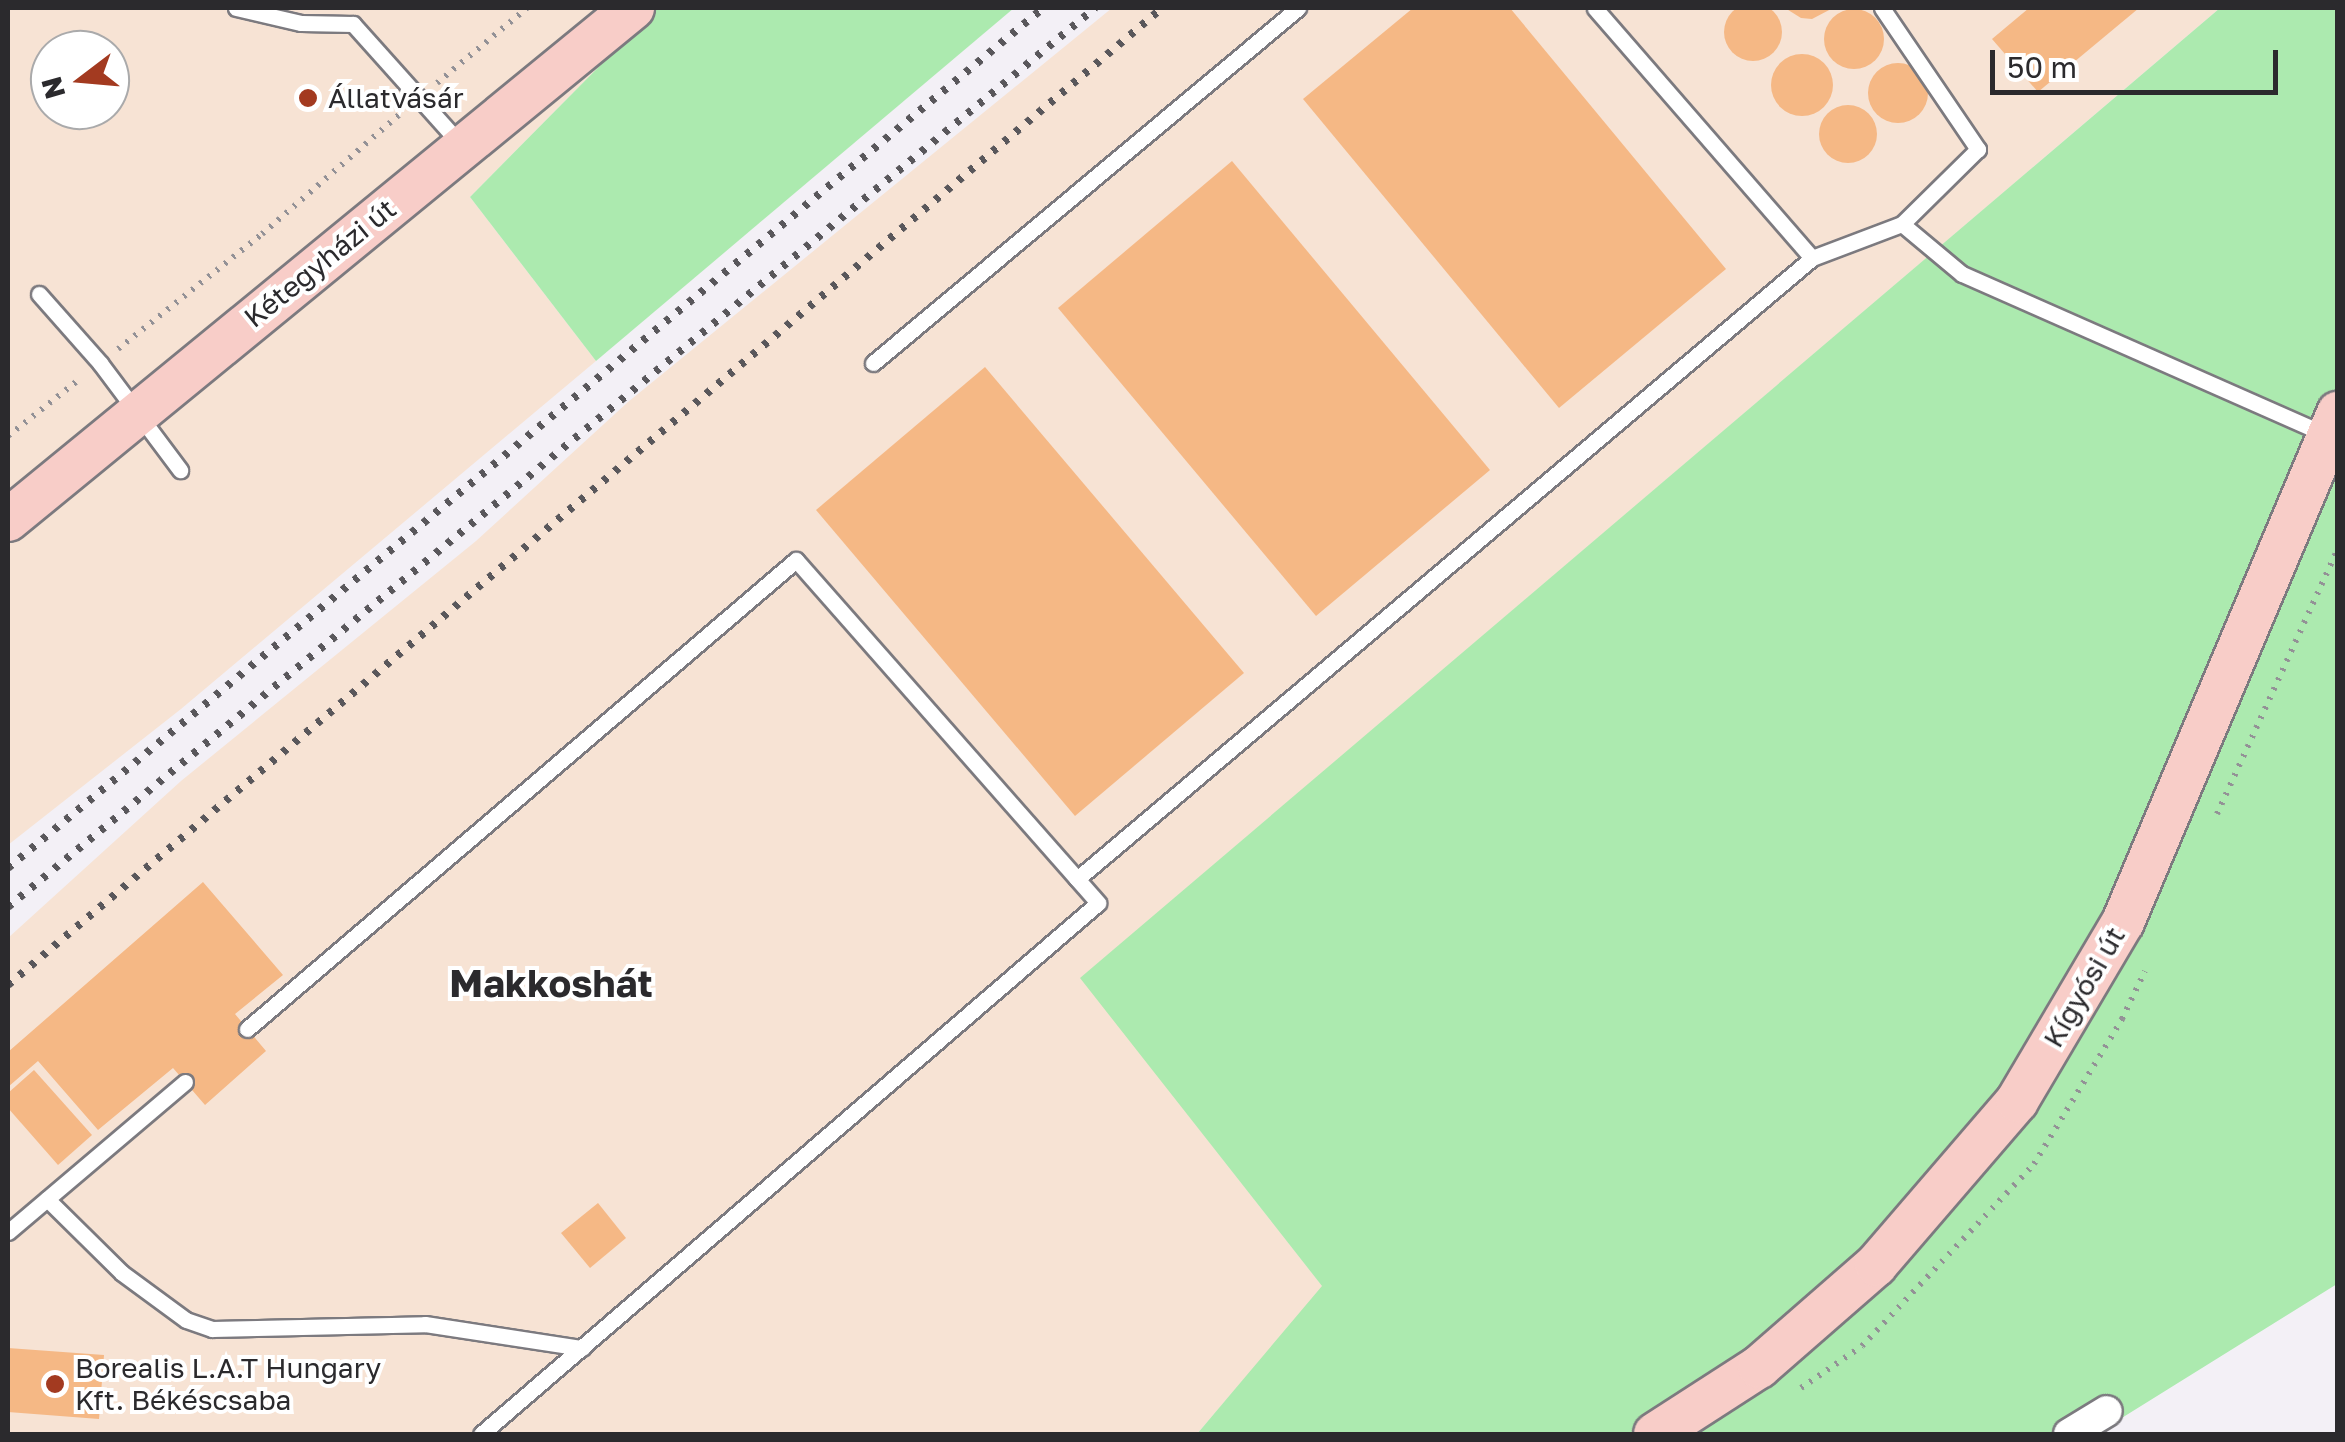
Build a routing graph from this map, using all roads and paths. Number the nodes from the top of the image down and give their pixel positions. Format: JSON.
{"nodes":[{"id":1,"x":236,"y":8,"type":"edge"},
{"id":2,"x":527,"y":8,"type":"edge"},
{"id":3,"x":634,"y":8,"type":"edge"},
{"id":4,"x":1298,"y":8,"type":"edge"},
{"id":5,"x":1595,"y":8,"type":"edge"},
{"id":6,"x":1882,"y":8,"type":"edge"},
{"id":7,"x":419,"y":98,"type":"junction"},
{"id":8,"x":463,"y":148,"type":"junction"},
{"id":9,"x":1902,"y":224,"type":"junction"},
{"id":10,"x":1812,"y":258,"type":"junction"},
{"id":11,"x":39,"y":294,"type":"dead end"},
{"id":12,"x":100,"y":363,"type":"junction"},
{"id":13,"x":873,"y":363,"type":"dead end"},
{"id":14,"x":134,"y":414,"type":"junction"},
{"id":15,"x":2333,"y":424,"type":"edge"},
{"id":16,"x":8,"y":436,"type":"edge"},
{"id":17,"x":180,"y":470,"type":"dead end"},
{"id":18,"x":8,"y":520,"type":"edge"},
{"id":19,"x":1077,"y":879,"type":"junction"},
{"id":20,"x":247,"y":1029,"type":"dead end"},
{"id":21,"x":184,"y":1082,"type":"dead end"},
{"id":22,"x":47,"y":1199,"type":"junction"},
{"id":23,"x":8,"y":1232,"type":"edge"},
{"id":24,"x":582,"y":1348,"type":"junction"},
{"id":25,"x":2107,"y":1411,"type":"dead end"},
{"id":26,"x":481,"y":1434,"type":"edge"},
{"id":27,"x":1655,"y":1434,"type":"edge"},
{"id":28,"x":2070,"y":1434,"type":"edge"}],
"edges":[{"from":1,"to":7,"type":"lane"},
{"from":2,"to":7,"type":"path"},
{"from":3,"to":8,"type":"main road","name":"Kétegyházi út"},
{"from":4,"to":13,"type":"lane"},
{"from":5,"to":10,"type":"lane"},
{"from":6,"to":9,"type":"lane"},
{"from":7,"to":8,"type":"lane"},
{"from":7,"to":12,"type":"path"},
{"from":8,"to":14,"type":"main road","name":"Kétegyházi út"},
{"from":9,"to":10,"type":"lane"},
{"from":9,"to":15,"type":"lane"},
{"from":10,"to":19,"type":"lane"},
{"from":11,"to":12,"type":"lane"},
{"from":12,"to":14,"type":"lane"},
{"from":12,"to":16,"type":"path"},
{"from":14,"to":17,"type":"lane"},
{"from":14,"to":18,"type":"main road","name":"Kétegyházi út"},
{"from":15,"to":27,"type":"main road","name":"Kígyósi út"},
{"from":19,"to":20,"type":"lane"},
{"from":19,"to":24,"type":"lane"},
{"from":21,"to":22,"type":"lane"},
{"from":22,"to":23,"type":"lane"},
{"from":22,"to":24,"type":"lane"},
{"from":24,"to":26,"type":"lane"},
{"from":25,"to":28,"type":"street"}]}
